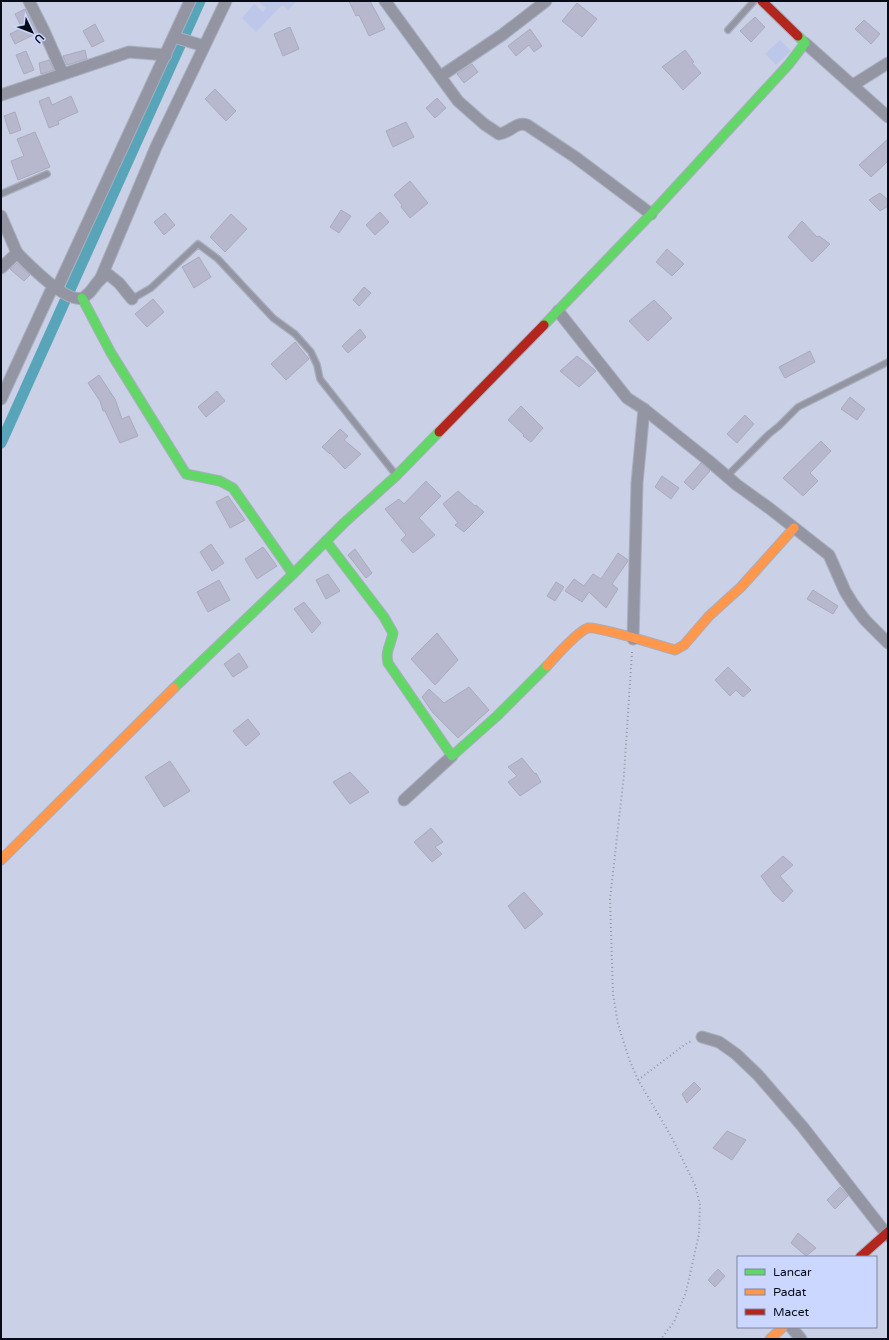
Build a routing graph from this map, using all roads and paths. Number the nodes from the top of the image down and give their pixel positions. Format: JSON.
{"nodes":[{"id":1,"x":29,"y":1,"type":"edge"},
{"id":2,"x":190,"y":1,"type":"edge"},
{"id":3,"x":226,"y":1,"type":"edge"},
{"id":4,"x":385,"y":1,"type":"edge"},
{"id":5,"x":546,"y":1,"type":"edge"},
{"id":6,"x":754,"y":1,"type":"edge"},
{"id":7,"x":762,"y":1,"type":"edge"},
{"id":8,"x":728,"y":30,"type":"dead end"},
{"id":9,"x":175,"y":37,"type":"junction"},
{"id":10,"x":805,"y":42,"type":"junction"},
{"id":11,"x":204,"y":46,"type":"junction"},
{"id":12,"x":166,"y":55,"type":"junction"},
{"id":13,"x":888,"y":63,"type":"edge"},
{"id":14,"x":63,"y":74,"type":"junction"},
{"id":15,"x":441,"y":76,"type":"junction"},
{"id":16,"x":854,"y":85,"type":"junction"},
{"id":17,"x":1,"y":95,"type":"edge"},
{"id":18,"x":888,"y":117,"type":"edge"},
{"id":19,"x":47,"y":174,"type":"dead end"},
{"id":20,"x":1,"y":194,"type":"edge"},
{"id":21,"x":651,"y":214,"type":"junction"},
{"id":22,"x":1,"y":216,"type":"edge"},
{"id":23,"x":17,"y":253,"type":"junction"},
{"id":24,"x":1,"y":268,"type":"edge"},
{"id":25,"x":100,"y":280,"type":"junction"},
{"id":26,"x":57,"y":289,"type":"junction"},
{"id":27,"x":79,"y":298,"type":"junction"},
{"id":28,"x":132,"y":299,"type":"joint"},
{"id":29,"x":558,"y":311,"type":"junction"},
{"id":30,"x":888,"y":362,"type":"edge"},
{"id":31,"x":1,"y":399,"type":"edge"},
{"id":32,"x":644,"y":409,"type":"junction"},
{"id":33,"x":396,"y":476,"type":"junction"},
{"id":34,"x":727,"y":476,"type":"junction"},
{"id":35,"x":794,"y":528,"type":"junction"},
{"id":36,"x":326,"y":541,"type":"junction"},
{"id":37,"x":293,"y":574,"type":"junction"},
{"id":38,"x":633,"y":639,"type":"junction"},
{"id":39,"x":888,"y":643,"type":"edge"},
{"id":40,"x":452,"y":756,"type":"junction"},
{"id":41,"x":404,"y":800,"type":"dead end"},
{"id":42,"x":1,"y":860,"type":"edge"},
{"id":43,"x":702,"y":1037,"type":"joint"},
{"id":44,"x":638,"y":1080,"type":"junction"},
{"id":45,"x":887,"y":1234,"type":"edge"},
{"id":46,"x":861,"y":1256,"type":"edge"},
{"id":47,"x":782,"y":1328,"type":"edge"},
{"id":48,"x":792,"y":1328,"type":"edge"},
{"id":49,"x":661,"y":1339,"type":"edge"},
{"id":50,"x":770,"y":1339,"type":"edge"},
{"id":51,"x":801,"y":1339,"type":"edge"}],
"edges":[{"from":1,"to":14,"type":"street"},
{"from":2,"to":9,"type":"street"},
{"from":3,"to":11,"type":"street"},
{"from":4,"to":15,"type":"street"},
{"from":5,"to":15,"type":"street"},
{"from":6,"to":8,"type":"lane"},
{"from":7,"to":10,"type":"street"},
{"from":9,"to":11,"type":"street"},
{"from":9,"to":12,"type":"street"},
{"from":10,"to":16,"type":"street"},
{"from":10,"to":21,"type":"street"},
{"from":11,"to":25,"type":"street"},
{"from":12,"to":14,"type":"street"},
{"from":12,"to":26,"type":"street"},
{"from":13,"to":16,"type":"street"},
{"from":14,"to":17,"type":"street"},
{"from":15,"to":21,"type":"street"},
{"from":16,"to":18,"type":"street"},
{"from":19,"to":20,"type":"lane"},
{"from":21,"to":29,"type":"street"},
{"from":22,"to":23,"type":"street"},
{"from":23,"to":24,"type":"street"},
{"from":23,"to":26,"type":"street"},
{"from":25,"to":27,"type":"street"},
{"from":25,"to":28,"type":"street"},
{"from":26,"to":27,"type":"street"},
{"from":26,"to":31,"type":"street"},
{"from":27,"to":37,"type":"street"},
{"from":28,"to":33,"type":"lane"},
{"from":29,"to":32,"type":"street"},
{"from":29,"to":33,"type":"street"},
{"from":30,"to":34,"type":"lane"},
{"from":32,"to":34,"type":"street"},
{"from":32,"to":38,"type":"street"},
{"from":33,"to":36,"type":"street"},
{"from":34,"to":35,"type":"street"},
{"from":35,"to":38,"type":"street"},
{"from":35,"to":39,"type":"street"},
{"from":36,"to":37,"type":"street"},
{"from":36,"to":40,"type":"street"},
{"from":37,"to":42,"type":"street"},
{"from":38,"to":40,"type":"street"},
{"from":38,"to":44,"type":"path"},
{"from":40,"to":41,"type":"street"},
{"from":43,"to":44,"type":"path"},
{"from":43,"to":45,"type":"street"},
{"from":44,"to":49,"type":"path"},
{"from":45,"to":46,"type":"street"},
{"from":47,"to":50,"type":"street"},
{"from":48,"to":51,"type":"street"}]}
